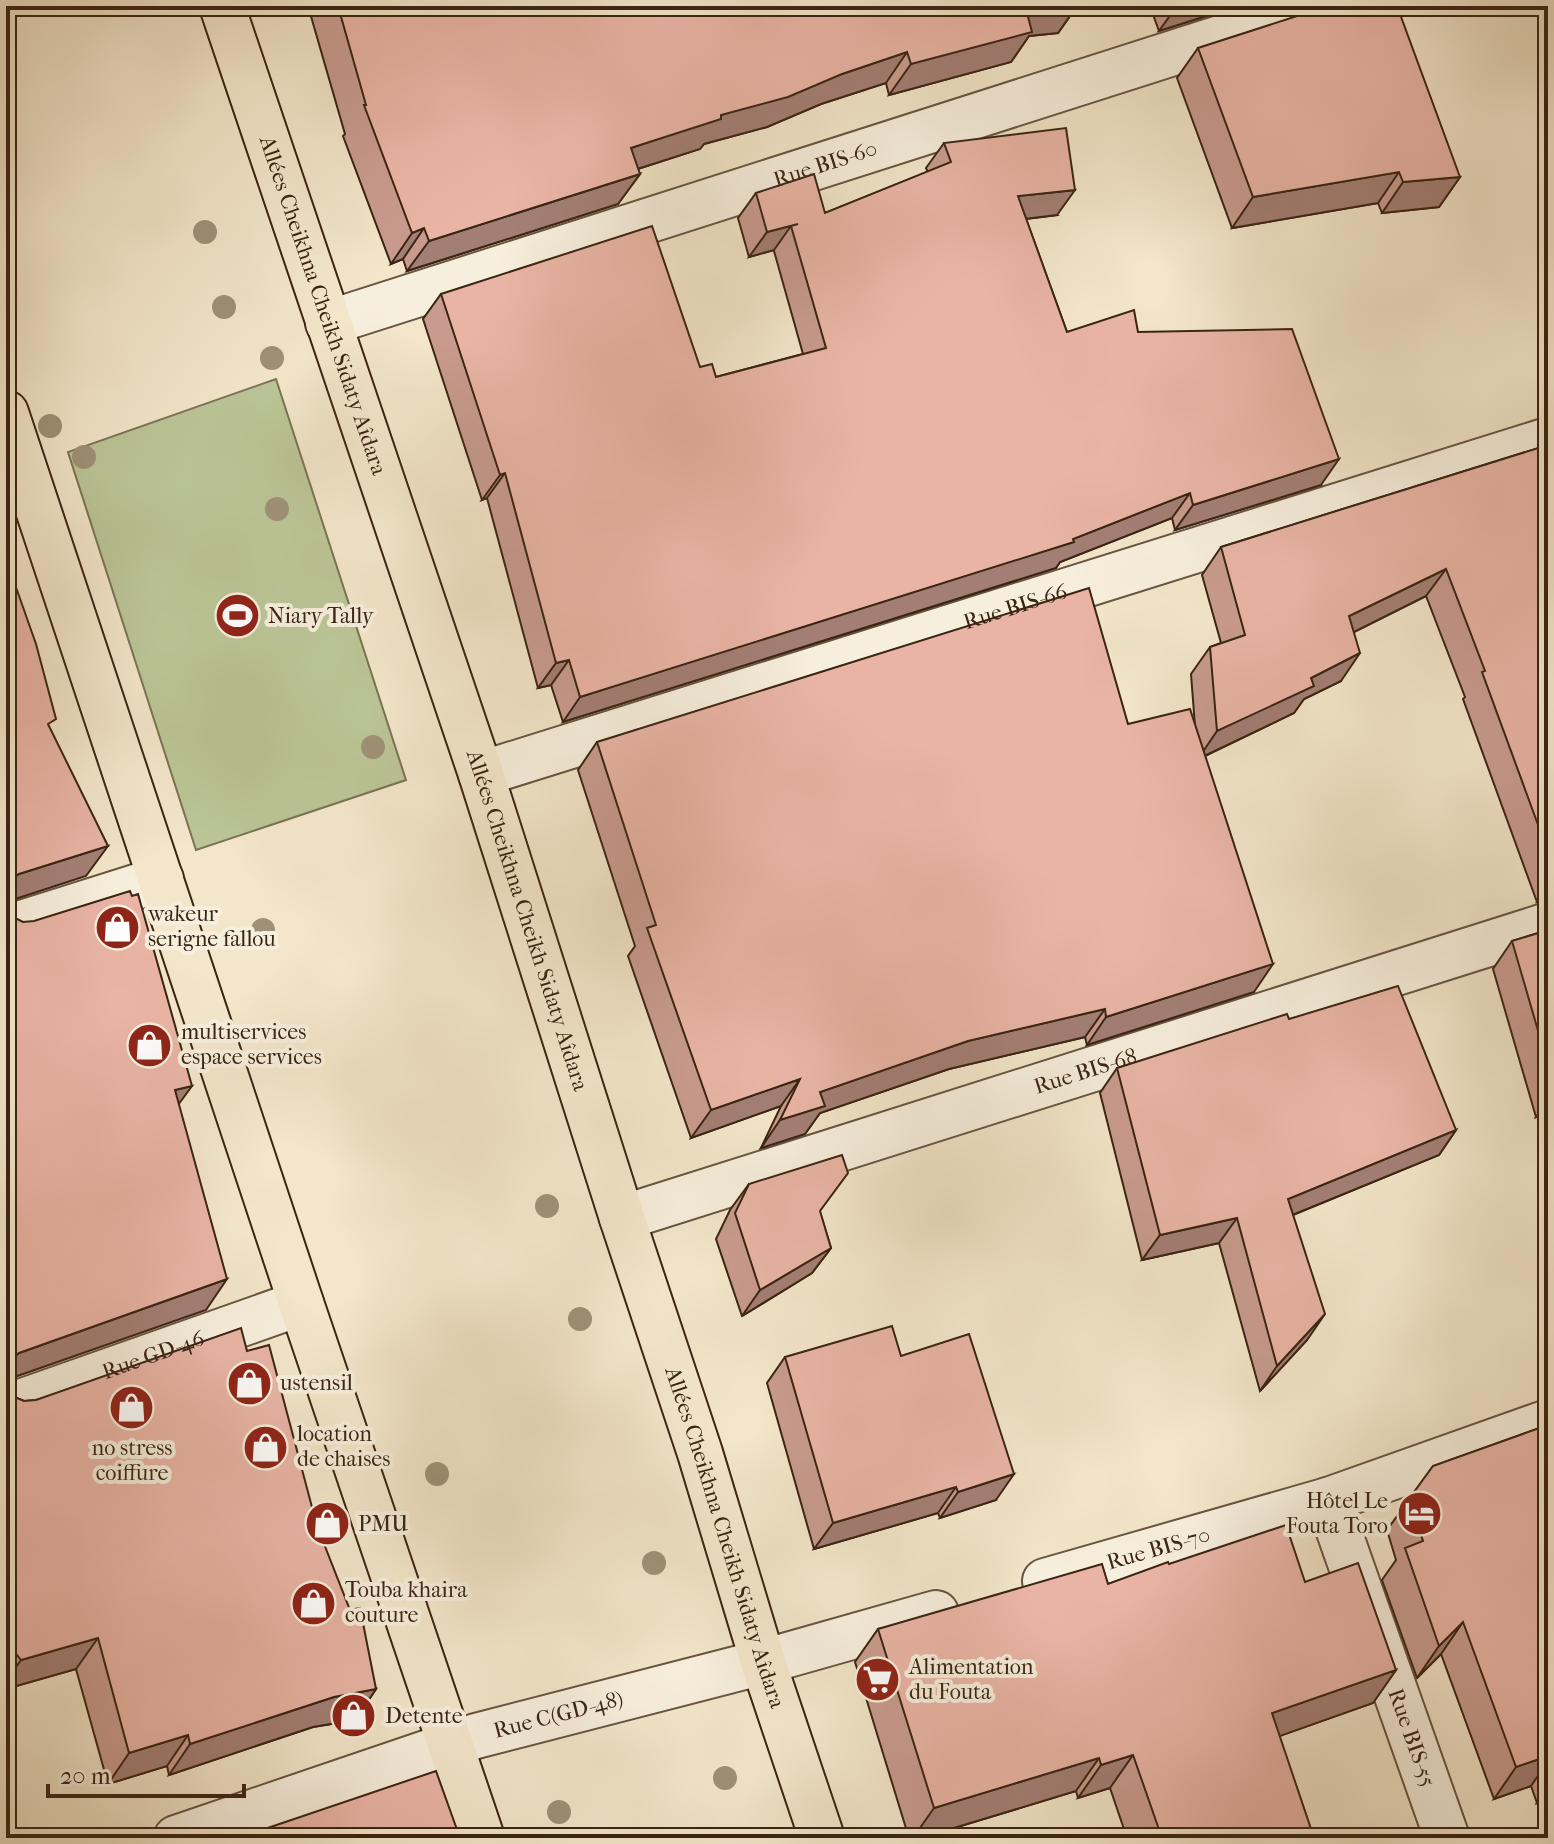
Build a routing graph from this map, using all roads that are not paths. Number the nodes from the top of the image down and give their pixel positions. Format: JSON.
{"nodes":[{"id":1,"x":222,"y":6,"type":"edge"},
{"id":2,"x":1320,"y":6,"type":"edge"},
{"id":3,"x":328,"y":323,"type":"junction"},
{"id":4,"x":6,"y":413,"type":"edge"},
{"id":5,"x":1548,"y":440,"type":"edge"},
{"id":6,"x":481,"y":774,"type":"junction"},
{"id":7,"x":161,"y":879,"type":"junction"},
{"id":8,"x":1548,"y":925,"type":"edge"},
{"id":9,"x":6,"y":928,"type":"edge"},
{"id":10,"x":622,"y":1218,"type":"junction"},
{"id":11,"x":301,"y":1303,"type":"junction"},
{"id":12,"x":6,"y":1407,"type":"edge"},
{"id":13,"x":1548,"y":1422,"type":"edge"},
{"id":14,"x":1328,"y":1500,"type":"junction"},
{"id":15,"x":742,"y":1667,"type":"junction"},
{"id":16,"x":464,"y":1740,"type":"junction"},
{"id":17,"x":176,"y":1838,"type":"edge"},
{"id":18,"x":482,"y":1838,"type":"edge"},
{"id":19,"x":822,"y":1838,"type":"edge"},
{"id":20,"x":1447,"y":1838,"type":"edge"}],
"edges":[{"from":1,"to":3,"type":"main road","name":"Allées Cheikhna Cheikh Sidaty Aîdara"},
{"from":2,"to":3,"type":"street","name":"Rue BIS-60"},
{"from":3,"to":6,"type":"main road","name":"Allées Cheikhna Cheikh Sidaty Aîdara"},
{"from":4,"to":7,"type":"main road"},
{"from":5,"to":6,"type":"street","name":"Rue BIS-66"},
{"from":6,"to":10,"type":"main road","name":"Allées Cheikhna Cheikh Sidaty Aîdara"},
{"from":7,"to":9,"type":"street"},
{"from":7,"to":11,"type":"main road"},
{"from":8,"to":10,"type":"street","name":"Rue BIS-68"},
{"from":10,"to":15,"type":"main road","name":"Allées Cheikhna Cheikh Sidaty Aîdara"},
{"from":11,"to":12,"type":"street","name":"Rue GD-46"},
{"from":11,"to":16,"type":"main road"},
{"from":13,"to":14,"type":"street","name":"Rue BIS-70"},
{"from":14,"to":15,"type":"street","name":"Rue BIS-70"},
{"from":14,"to":20,"type":"street","name":"Rue BIS-55"},
{"from":15,"to":16,"type":"street","name":"Rue C(GD-48)"},
{"from":15,"to":19,"type":"main road","name":"Allées Cheikhna Cheikh Sidaty Aîdara"},
{"from":16,"to":17,"type":"street","name":"Rue C(GD-48)"},
{"from":16,"to":18,"type":"main road"}]}
